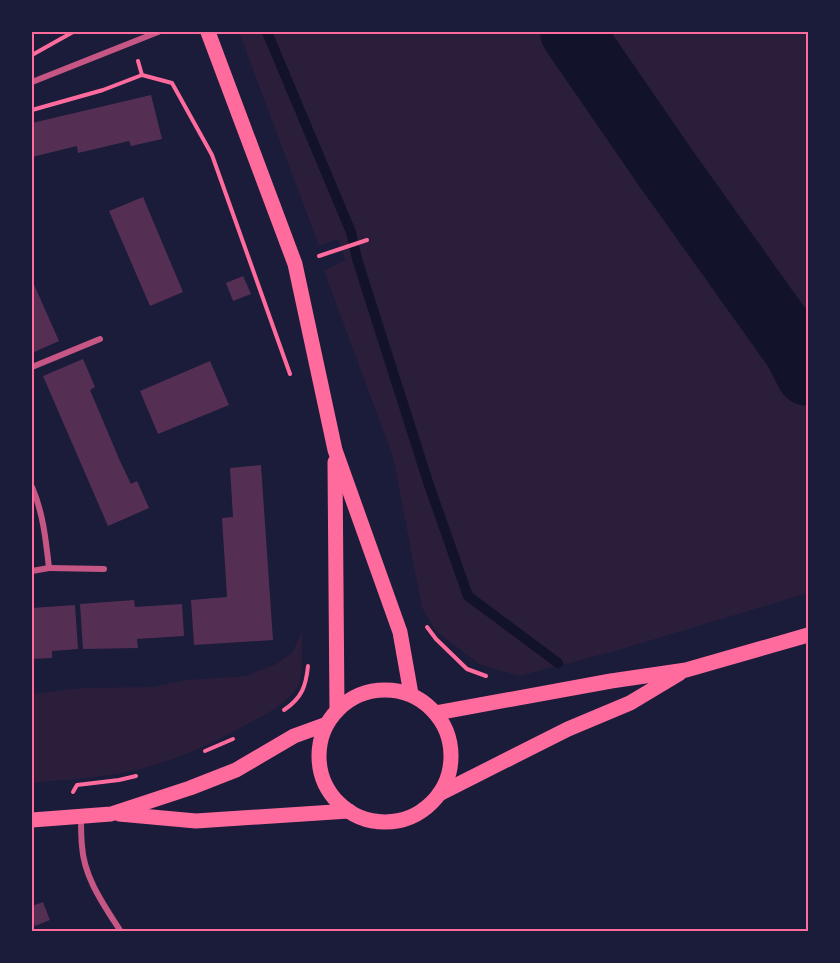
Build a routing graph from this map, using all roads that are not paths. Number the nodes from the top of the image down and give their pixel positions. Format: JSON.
{"nodes":[{"id":1,"x":158,"y":32,"type":"edge"},
{"id":2,"x":208,"y":32,"type":"edge"},
{"id":3,"x":32,"y":82,"type":"edge"},
{"id":4,"x":100,"y":339,"type":"dead end"},
{"id":5,"x":32,"y":367,"type":"edge"},
{"id":6,"x":335,"y":450,"type":"junction"},
{"id":7,"x":32,"y":487,"type":"edge"},
{"id":8,"x":49,"y":568,"type":"junction"},
{"id":9,"x":104,"y":569,"type":"dead end"},
{"id":10,"x":32,"y":571,"type":"edge"},
{"id":11,"x":808,"y":635,"type":"edge"},
{"id":12,"x":686,"y":670,"type":"junction"},
{"id":13,"x":411,"y":694,"type":"junction"},
{"id":14,"x":337,"y":711,"type":"junction"},
{"id":15,"x":436,"y":713,"type":"junction"},
{"id":16,"x":327,"y":724,"type":"junction"},
{"id":17,"x":439,"y":794,"type":"junction"},
{"id":18,"x":349,"y":811,"type":"junction"},
{"id":19,"x":111,"y":814,"type":"junction"},
{"id":20,"x":81,"y":817,"type":"junction"},
{"id":21,"x":32,"y":820,"type":"edge"},
{"id":22,"x":121,"y":932,"type":"edge"}],
"edges":[{"from":1,"to":3,"type":"street"},
{"from":2,"to":6,"type":"main road"},
{"from":4,"to":5,"type":"street"},
{"from":6,"to":13,"type":"main road"},
{"from":6,"to":14,"type":"main road"},
{"from":7,"to":8,"type":"street"},
{"from":8,"to":9,"type":"street"},
{"from":8,"to":10,"type":"street"},
{"from":11,"to":12,"type":"main road"},
{"from":12,"to":15,"type":"main road"},
{"from":12,"to":17,"type":"main road"},
{"from":13,"to":14,"type":"main road"},
{"from":13,"to":15,"type":"main road"},
{"from":14,"to":16,"type":"main road"},
{"from":15,"to":17,"type":"main road"},
{"from":16,"to":18,"type":"main road"},
{"from":16,"to":19,"type":"main road"},
{"from":17,"to":18,"type":"main road"},
{"from":18,"to":19,"type":"main road"},
{"from":19,"to":20,"type":"main road"},
{"from":20,"to":21,"type":"main road"},
{"from":20,"to":22,"type":"street"}]}
